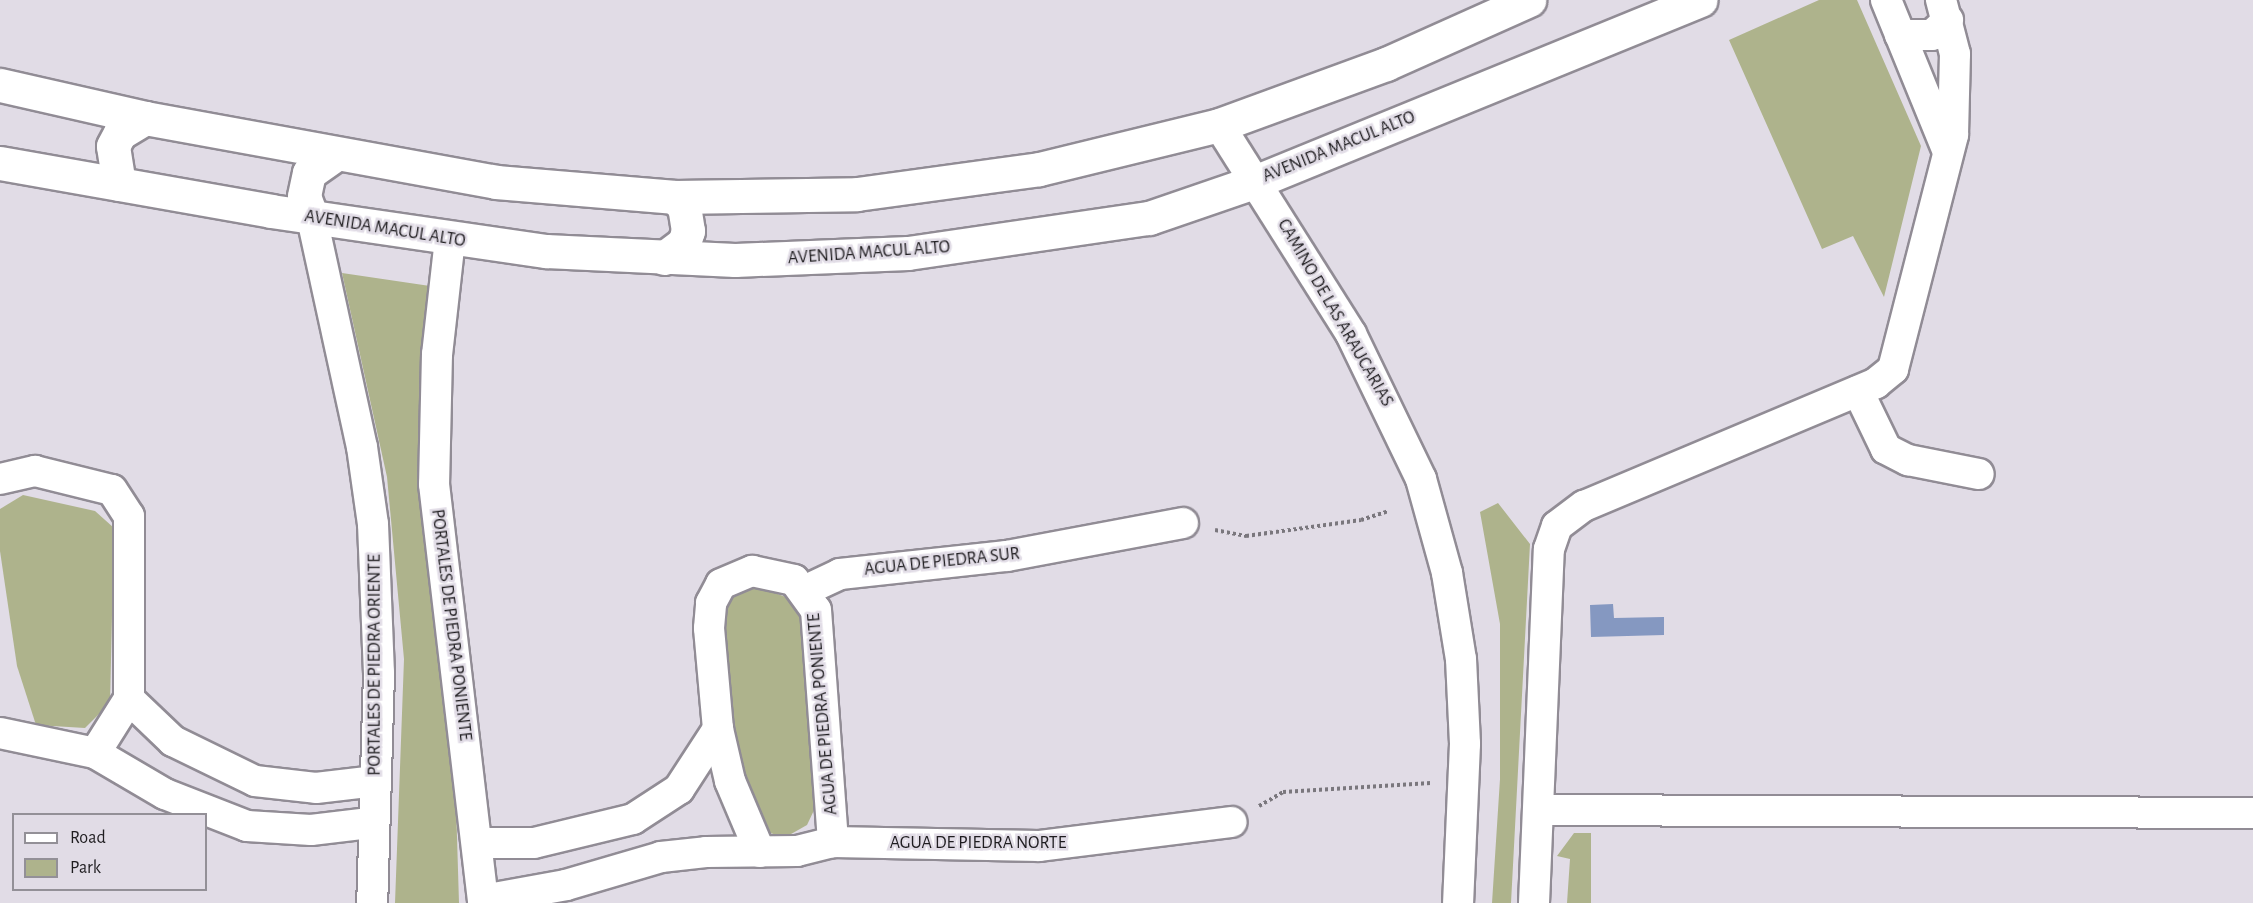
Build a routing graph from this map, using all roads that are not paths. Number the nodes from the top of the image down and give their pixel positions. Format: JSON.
{"nodes":[{"id":1,"x":1529,"y":0,"type":"edge"},
{"id":2,"x":1701,"y":0,"type":"edge"},
{"id":3,"x":1886,"y":0,"type":"edge"},
{"id":4,"x":1944,"y":10,"type":"edge"},
{"id":5,"x":1900,"y":35,"type":"junction"},
{"id":6,"x":0,"y":85,"type":"edge"},
{"id":7,"x":145,"y":117,"type":"junction"},
{"id":8,"x":1219,"y":125,"type":"junction"},
{"id":9,"x":1948,"y":152,"type":"junction"},
{"id":10,"x":336,"y":154,"type":"junction"},
{"id":11,"x":0,"y":163,"type":"edge"},
{"id":12,"x":1257,"y":181,"type":"junction"},
{"id":13,"x":119,"y":184,"type":"junction"},
{"id":14,"x":675,"y":197,"type":"junction"},
{"id":15,"x":312,"y":218,"type":"junction"},
{"id":16,"x":450,"y":239,"type":"junction"},
{"id":17,"x":664,"y":258,"type":"junction"},
{"id":18,"x":1858,"y":391,"type":"junction"},
{"id":19,"x":1979,"y":474,"type":"dead end"},
{"id":20,"x":0,"y":479,"type":"edge"},
{"id":21,"x":1183,"y":523,"type":"road end"},
{"id":22,"x":806,"y":590,"type":"junction"},
{"id":23,"x":129,"y":699,"type":"junction"},
{"id":24,"x":718,"y":729,"type":"junction"},
{"id":25,"x":0,"y":733,"type":"edge"},
{"id":26,"x":95,"y":753,"type":"junction"},
{"id":27,"x":376,"y":781,"type":"junction"},
{"id":28,"x":1539,"y":810,"type":"junction"},
{"id":29,"x":2253,"y":813,"type":"edge"},
{"id":30,"x":1232,"y":822,"type":"road end"},
{"id":31,"x":370,"y":823,"type":"junction"},
{"id":32,"x":833,"y":842,"type":"junction"},
{"id":33,"x":480,"y":843,"type":"junction"},
{"id":34,"x":760,"y":852,"type":"junction"},
{"id":35,"x":483,"y":901,"type":"edge"},
{"id":36,"x":372,"y":903,"type":"edge"},
{"id":37,"x":1458,"y":903,"type":"edge"},
{"id":38,"x":1534,"y":903,"type":"edge"}],
"edges":[{"from":1,"to":8,"type":"street"},
{"from":2,"to":12,"type":"street","name":"AVENIDA MACUL ALTO"},
{"from":3,"to":5,"type":"street"},
{"from":4,"to":5,"type":"street"},
{"from":4,"to":9,"type":"street"},
{"from":5,"to":9,"type":"street"},
{"from":6,"to":7,"type":"street"},
{"from":7,"to":10,"type":"street"},
{"from":7,"to":13,"type":"street"},
{"from":8,"to":12,"type":"street","name":"CAMINO DE LAS ARAUCARIAS"},
{"from":8,"to":14,"type":"street"},
{"from":9,"to":18,"type":"street"},
{"from":10,"to":14,"type":"street"},
{"from":10,"to":15,"type":"street"},
{"from":11,"to":13,"type":"street","name":"AVENIDA MACUL ALTO"},
{"from":12,"to":17,"type":"street","name":"AVENIDA MACUL ALTO"},
{"from":12,"to":37,"type":"street","name":"CAMINO DE LAS ARAUCARIAS"},
{"from":13,"to":15,"type":"street","name":"AVENIDA MACUL ALTO"},
{"from":14,"to":17,"type":"street"},
{"from":15,"to":16,"type":"street","name":"AVENIDA MACUL ALTO"},
{"from":15,"to":27,"type":"street","name":"PORTALES DE PIEDRA ORIENTE"},
{"from":16,"to":17,"type":"street","name":"AVENIDA MACUL ALTO"},
{"from":16,"to":33,"type":"street","name":"PORTALES DE PIEDRA PONIENTE"},
{"from":18,"to":19,"type":"street"},
{"from":18,"to":28,"type":"street"},
{"from":20,"to":23,"type":"street"},
{"from":21,"to":22,"type":"street","name":"AGUA DE PIEDRA SUR"},
{"from":22,"to":24,"type":"street"},
{"from":22,"to":32,"type":"street","name":"AGUA DE PIEDRA PONIENTE"},
{"from":23,"to":26,"type":"street"},
{"from":23,"to":27,"type":"street"},
{"from":24,"to":33,"type":"street"},
{"from":24,"to":34,"type":"street"},
{"from":25,"to":26,"type":"street"},
{"from":26,"to":31,"type":"street"},
{"from":27,"to":31,"type":"street","name":"PORTALES DE PIEDRA ORIENTE"},
{"from":28,"to":29,"type":"street"},
{"from":28,"to":38,"type":"street"},
{"from":30,"to":32,"type":"street","name":"AGUA DE PIEDRA NORTE"},
{"from":31,"to":36,"type":"street","name":"PORTALES DE PIEDRA ORIENTE"},
{"from":32,"to":34,"type":"street","name":"AGUA DE PIEDRA NORTE"},
{"from":33,"to":35,"type":"street","name":"PORTALES DE PIEDRA PONIENTE"},
{"from":34,"to":35,"type":"street","name":"AGUA DE PIEDRA NORTE"}]}
